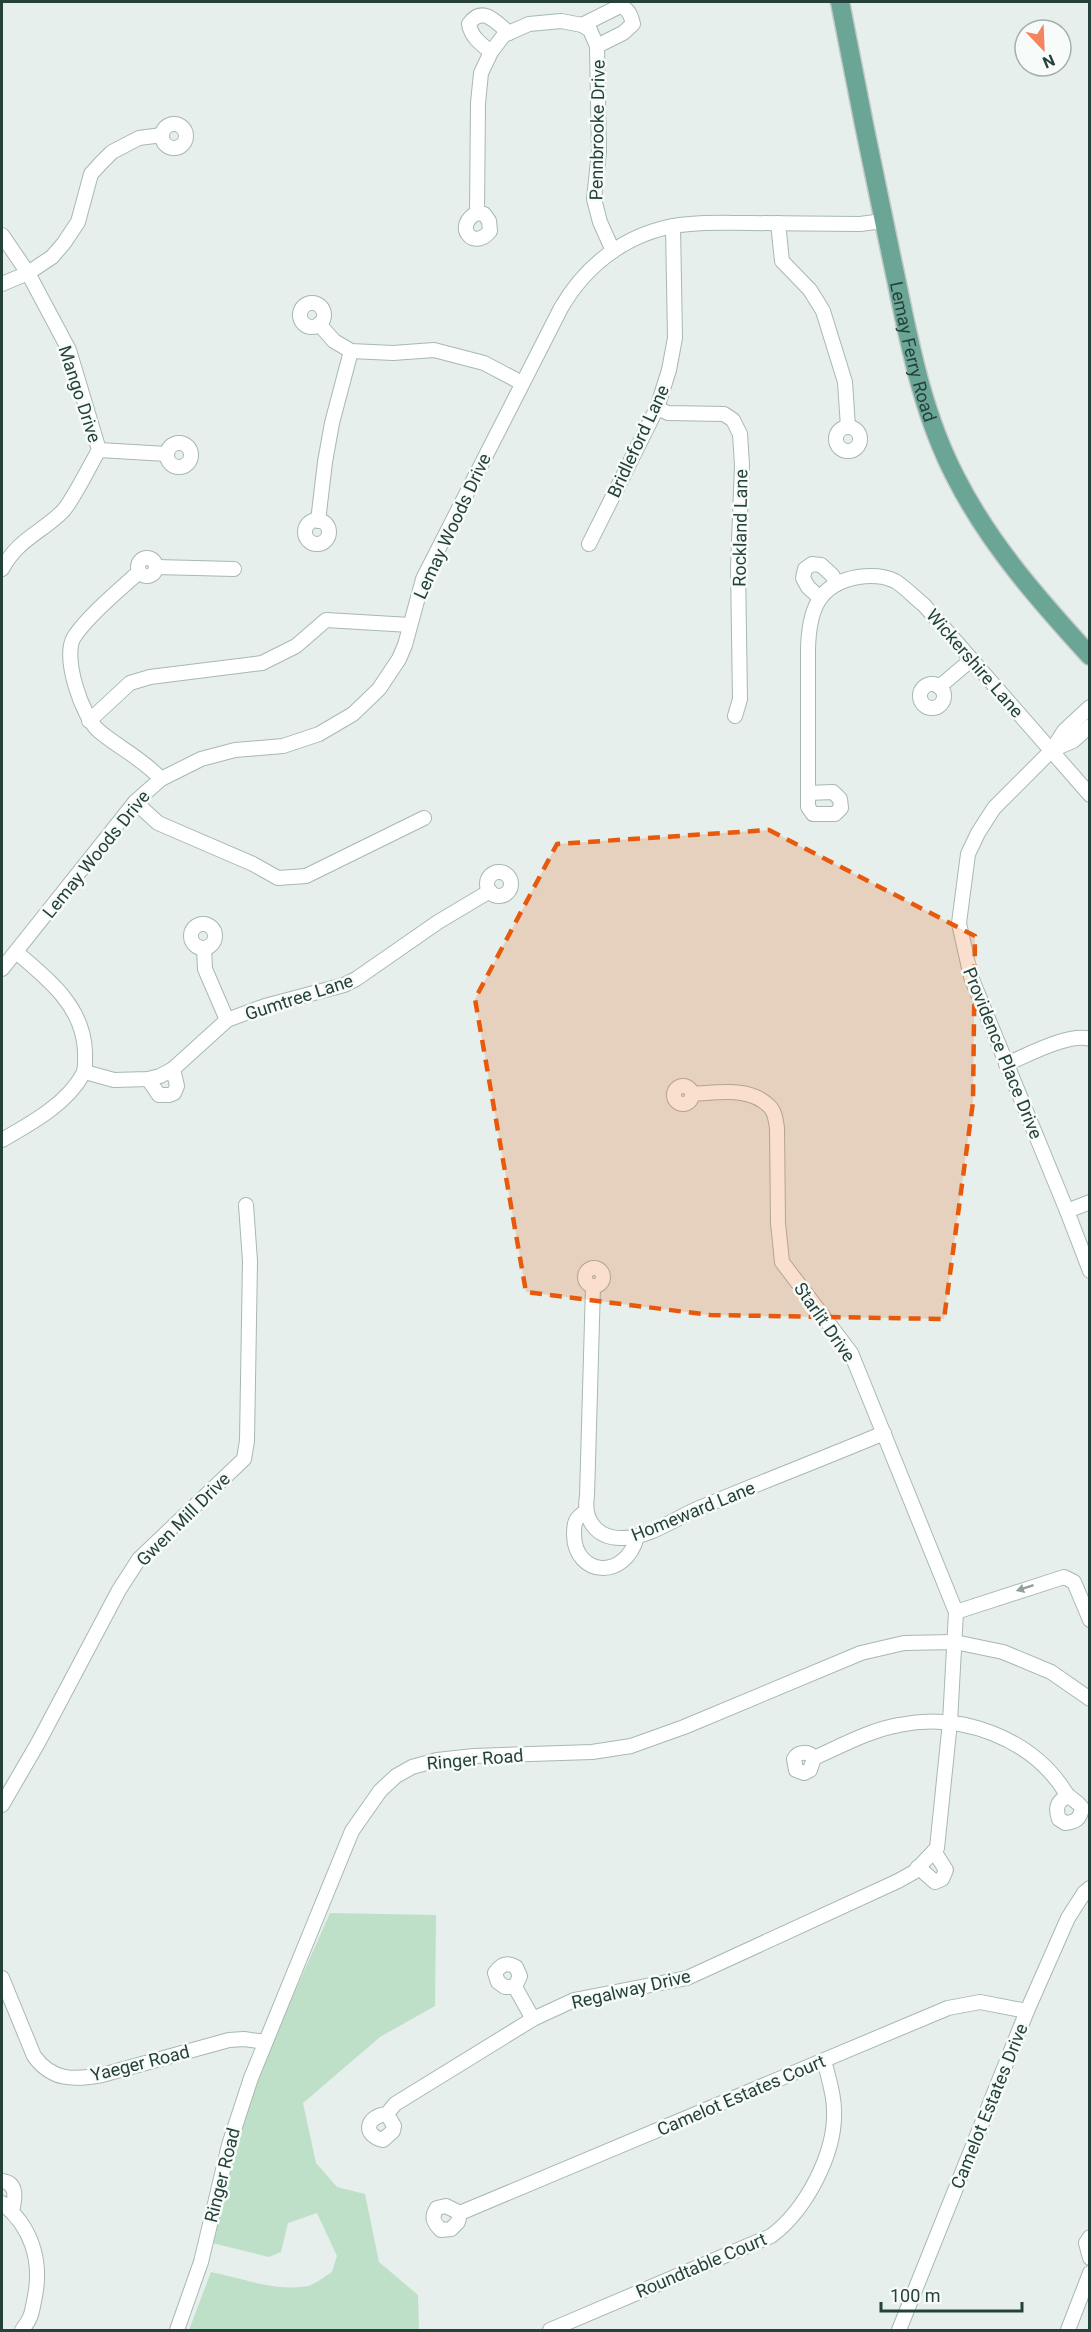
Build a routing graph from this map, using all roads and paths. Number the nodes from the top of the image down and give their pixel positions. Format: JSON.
{"nodes":[{"id":1,"x":840,"y":2,"type":"edge"},
{"id":2,"x":582,"y":25,"type":"junction"},
{"id":3,"x":509,"y":33,"type":"junction"},
{"id":4,"x":597,"y":46,"type":"junction"},
{"id":5,"x":491,"y":52,"type":"junction"},
{"id":6,"x":162,"y":135,"type":"dead end"},
{"id":7,"x":477,"y":213,"type":"dead end"},
{"id":8,"x":884,"y":221,"type":"junction"},
{"id":9,"x":778,"y":224,"type":"junction"},
{"id":10,"x":673,"y":226,"type":"junction"},
{"id":11,"x":2,"y":235,"type":"edge"},
{"id":12,"x":613,"y":251,"type":"junction"},
{"id":13,"x":28,"y":273,"type":"junction"},
{"id":14,"x":2,"y":284,"type":"edge"},
{"id":15,"x":319,"y":324,"type":"dead end"},
{"id":16,"x":351,"y":351,"type":"junction"},
{"id":17,"x":522,"y":383,"type":"junction"},
{"id":18,"x":657,"y":408,"type":"junction"},
{"id":19,"x":848,"y":428,"type":"dead end"},
{"id":20,"x":99,"y":450,"type":"junction"},
{"id":21,"x":167,"y":454,"type":"dead end"},
{"id":22,"x":318,"y":521,"type":"dead end"},
{"id":23,"x":589,"y":544,"type":"dead end"},
{"id":24,"x":2,"y":569,"type":"edge"},
{"id":25,"x":234,"y":569,"type":"dead end"},
{"id":26,"x":837,"y":584,"type":"junction"},
{"id":27,"x":820,"y":598,"type":"junction"},
{"id":28,"x":410,"y":625,"type":"junction"},
{"id":29,"x":1089,"y":656,"type":"edge"},
{"id":30,"x":971,"y":660,"type":"junction"},
{"id":31,"x":939,"y":687,"type":"dead end"},
{"id":32,"x":1089,"y":707,"type":"edge"},
{"id":33,"x":735,"y":716,"type":"dead end"},
{"id":34,"x":89,"y":721,"type":"junction"},
{"id":35,"x":1089,"y":726,"type":"edge"},
{"id":36,"x":1052,"y":750,"type":"junction"},
{"id":37,"x":161,"y":779,"type":"junction"},
{"id":38,"x":808,"y":792,"type":"dead end"},
{"id":39,"x":1089,"y":795,"type":"edge"},
{"id":40,"x":135,"y":802,"type":"junction"},
{"id":41,"x":424,"y":818,"type":"dead end"},
{"id":42,"x":490,"y":891,"type":"dead end"},
{"id":43,"x":204,"y":948,"type":"dead end"},
{"id":44,"x":16,"y":952,"type":"junction"},
{"id":45,"x":2,"y":969,"type":"edge"},
{"id":46,"x":227,"y":1020,"type":"junction"},
{"id":47,"x":1089,"y":1039,"type":"edge"},
{"id":48,"x":1006,"y":1064,"type":"junction"},
{"id":49,"x":173,"y":1069,"type":"junction"},
{"id":50,"x":85,"y":1072,"type":"junction"},
{"id":51,"x":148,"y":1079,"type":"junction"},
{"id":52,"x":692,"y":1094,"type":"dead end"},
{"id":53,"x":2,"y":1140,"type":"edge"},
{"id":54,"x":1089,"y":1202,"type":"edge"},
{"id":55,"x":246,"y":1205,"type":"dead end"},
{"id":56,"x":1067,"y":1211,"type":"junction"},
{"id":57,"x":1089,"y":1271,"type":"edge"},
{"id":58,"x":593,"y":1286,"type":"dead end"},
{"id":59,"x":884,"y":1433,"type":"junction"},
{"id":60,"x":586,"y":1511,"type":"junction"},
{"id":61,"x":637,"y":1537,"type":"junction"},
{"id":62,"x":956,"y":1612,"type":"junction"},
{"id":63,"x":1089,"y":1620,"type":"edge"},
{"id":64,"x":956,"y":1642,"type":"junction"},
{"id":65,"x":1089,"y":1699,"type":"edge"},
{"id":66,"x":950,"y":1722,"type":"junction"},
{"id":67,"x":814,"y":1758,"type":"dead end"},
{"id":68,"x":1068,"y":1796,"type":"dead end"},
{"id":69,"x":2,"y":1805,"type":"edge"},
{"id":70,"x":934,"y":1851,"type":"junction"},
{"id":71,"x":918,"y":1868,"type":"junction"},
{"id":72,"x":1089,"y":1888,"type":"edge"},
{"id":73,"x":2,"y":1978,"type":"edge"},
{"id":74,"x":515,"y":1987,"type":"dead end"},
{"id":75,"x":1027,"y":2011,"type":"junction"},
{"id":76,"x":533,"y":2019,"type":"junction"},
{"id":77,"x":265,"y":2042,"type":"junction"},
{"id":78,"x":824,"y":2060,"type":"junction"},
{"id":79,"x":387,"y":2114,"type":"dead end"},
{"id":80,"x":2,"y":2181,"type":"edge"},
{"id":81,"x":7,"y":2207,"type":"edge"},
{"id":82,"x":460,"y":2212,"type":"dead end"},
{"id":83,"x":1089,"y":2237,"type":"edge"},
{"id":84,"x":1089,"y":2258,"type":"edge"},
{"id":85,"x":1089,"y":2273,"type":"edge"},
{"id":86,"x":26,"y":2325,"type":"edge"},
{"id":87,"x":177,"y":2331,"type":"edge"},
{"id":88,"x":550,"y":2331,"type":"edge"},
{"id":89,"x":899,"y":2331,"type":"edge"},
{"id":90,"x":1068,"y":2331,"type":"edge"}],
"edges":[{"from":1,"to":8,"type":"main road","name":"Lemay Ferry Road"},
{"from":2,"to":3,"type":"street"},
{"from":2,"to":4,"type":"street","name":"Pennbrooke Drive"},
{"from":2,"to":4,"type":"street"},
{"from":3,"to":5,"type":"street"},
{"from":3,"to":5,"type":"street"},
{"from":4,"to":12,"type":"street","name":"Pennbrooke Drive"},
{"from":5,"to":7,"type":"street"},
{"from":6,"to":13,"type":"street"},
{"from":8,"to":9,"type":"street","name":"Lemay Woods Drive"},
{"from":8,"to":29,"type":"main road","name":"Lemay Ferry Road"},
{"from":9,"to":10,"type":"street","name":"Lemay Woods Drive"},
{"from":9,"to":19,"type":"street"},
{"from":10,"to":12,"type":"street","name":"Lemay Woods Drive"},
{"from":10,"to":18,"type":"street","name":"Bridleford Lane"},
{"from":11,"to":13,"type":"street","name":"Mango Drive"},
{"from":12,"to":17,"type":"street","name":"Lemay Woods Drive"},
{"from":13,"to":14,"type":"street"},
{"from":13,"to":20,"type":"street","name":"Mango Drive"},
{"from":15,"to":16,"type":"street"},
{"from":16,"to":17,"type":"street"},
{"from":16,"to":22,"type":"street"},
{"from":17,"to":28,"type":"street","name":"Lemay Woods Drive"},
{"from":18,"to":23,"type":"street","name":"Bridleford Lane"},
{"from":18,"to":33,"type":"street","name":"Rockland Lane"},
{"from":20,"to":21,"type":"street"},
{"from":20,"to":24,"type":"street","name":"Mango Drive"},
{"from":25,"to":34,"type":"street"},
{"from":26,"to":27,"type":"street","name":"Wickershire Lane"},
{"from":26,"to":27,"type":"street"},
{"from":26,"to":30,"type":"street","name":"Wickershire Lane"},
{"from":27,"to":38,"type":"street","name":"Wickershire Lane"},
{"from":28,"to":34,"type":"street"},
{"from":28,"to":37,"type":"street","name":"Lemay Woods Drive"},
{"from":30,"to":31,"type":"street"},
{"from":30,"to":36,"type":"street","name":"Wickershire Lane"},
{"from":32,"to":36,"type":"street","name":"Providence Place Drive"},
{"from":34,"to":37,"type":"street"},
{"from":35,"to":36,"type":"street","name":"Providence Place Drive"},
{"from":36,"to":39,"type":"street","name":"Wickershire Lane"},
{"from":36,"to":48,"type":"street","name":"Providence Place Drive"},
{"from":37,"to":40,"type":"street","name":"Lemay Woods Drive"},
{"from":40,"to":41,"type":"street"},
{"from":40,"to":44,"type":"street","name":"Lemay Woods Drive"},
{"from":42,"to":46,"type":"street","name":"Gumtree Lane"},
{"from":43,"to":46,"type":"street"},
{"from":44,"to":45,"type":"street","name":"Lemay Woods Drive"},
{"from":44,"to":50,"type":"street"},
{"from":46,"to":49,"type":"street","name":"Gumtree Lane"},
{"from":47,"to":48,"type":"street"},
{"from":48,"to":56,"type":"street","name":"Providence Place Drive"},
{"from":49,"to":51,"type":"street","name":"Gumtree Lane"},
{"from":49,"to":51,"type":"street"},
{"from":50,"to":51,"type":"street","name":"Gumtree Lane"},
{"from":50,"to":53,"type":"street"},
{"from":52,"to":59,"type":"street","name":"Starlit Drive"},
{"from":54,"to":56,"type":"street"},
{"from":55,"to":69,"type":"street","name":"Gwen Mill Drive"},
{"from":56,"to":57,"type":"street","name":"Providence Place Drive"},
{"from":58,"to":60,"type":"street"},
{"from":59,"to":61,"type":"street","name":"Homeward Lane"},
{"from":59,"to":62,"type":"street","name":"Starlit Drive"},
{"from":60,"to":61,"type":"street","name":"Homeward Lane"},
{"from":60,"to":61,"type":"street"},
{"from":63,"to":62,"type":"street","one_way":true},
{"from":62,"to":64,"type":"street","name":"Starlit Drive"},
{"from":64,"to":65,"type":"street","name":"Ringer Road"},
{"from":64,"to":66,"type":"street"},
{"from":64,"to":77,"type":"street","name":"Ringer Road"},
{"from":66,"to":67,"type":"street"},
{"from":66,"to":68,"type":"street"},
{"from":66,"to":70,"type":"street"},
{"from":70,"to":71,"type":"street","name":"Regalway Drive"},
{"from":70,"to":71,"type":"street"},
{"from":71,"to":76,"type":"street","name":"Regalway Drive"},
{"from":72,"to":75,"type":"street","name":"Camelot Estates Drive"},
{"from":73,"to":77,"type":"street","name":"Yaeger Road"},
{"from":74,"to":76,"type":"street"},
{"from":75,"to":78,"type":"street","name":"Camelot Estates Court"},
{"from":75,"to":89,"type":"street","name":"Camelot Estates Drive"},
{"from":76,"to":79,"type":"street","name":"Regalway Drive"},
{"from":77,"to":87,"type":"street","name":"Ringer Road"},
{"from":78,"to":82,"type":"street","name":"Camelot Estates Court"},
{"from":78,"to":88,"type":"street","name":"Roundtable Court"},
{"from":80,"to":81,"type":"street"},
{"from":81,"to":86,"type":"street"},
{"from":83,"to":84,"type":"street"},
{"from":85,"to":90,"type":"street"}]}
